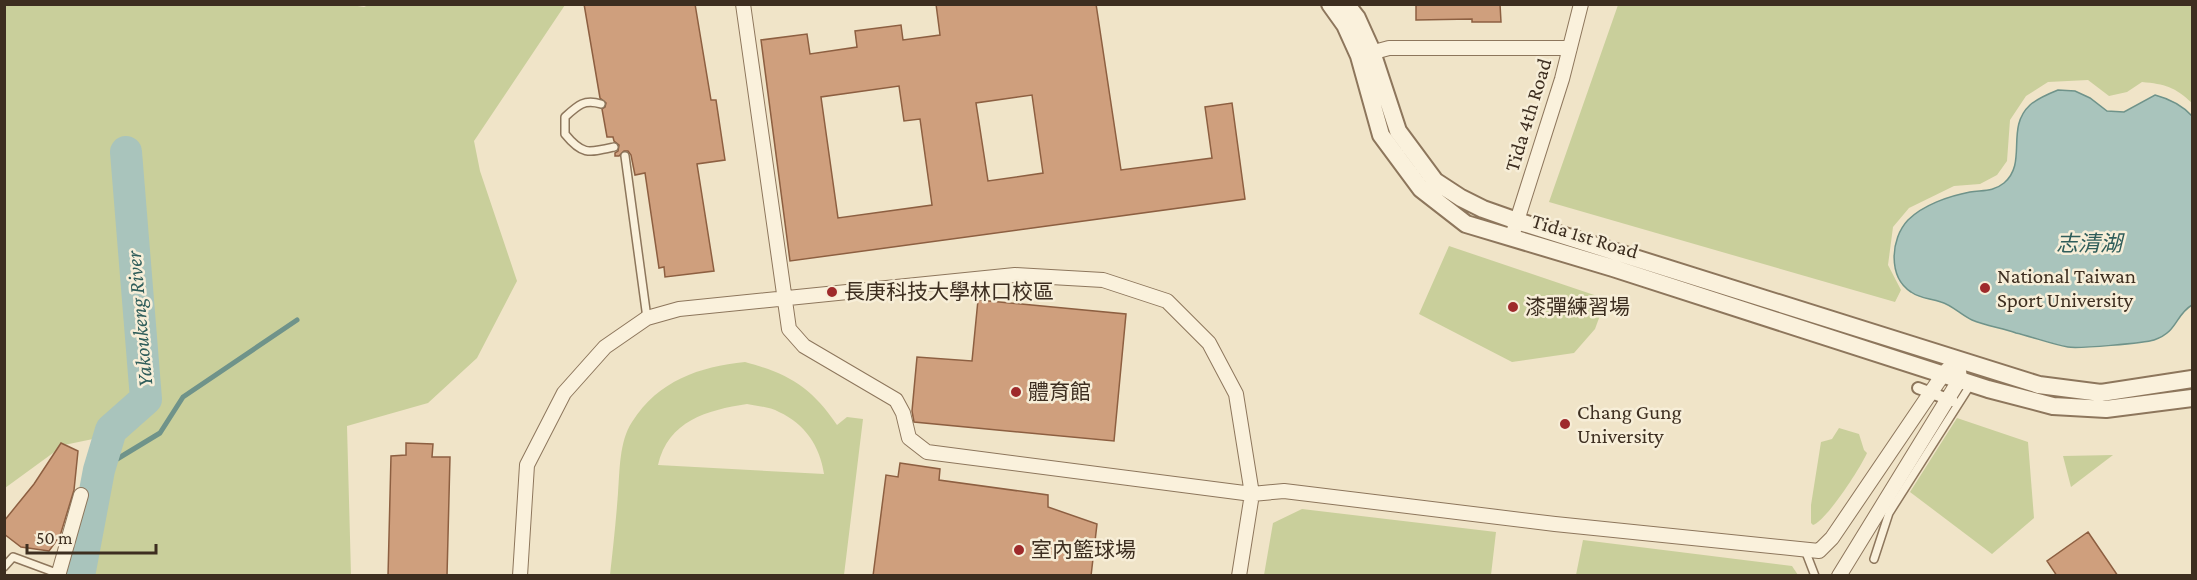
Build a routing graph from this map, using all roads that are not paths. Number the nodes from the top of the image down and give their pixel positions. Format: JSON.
{"nodes":[{"id":1,"x":743,"y":4,"type":"edge"},
{"id":2,"x":1330,"y":4,"type":"edge"},
{"id":3,"x":1346,"y":4,"type":"edge"},
{"id":4,"x":1581,"y":4,"type":"edge"},
{"id":5,"x":1570,"y":48,"type":"junction"},
{"id":6,"x":1365,"y":54,"type":"junction"},
{"id":7,"x":601,"y":104,"type":"dead end"},
{"id":8,"x":614,"y":147,"type":"dead end"},
{"id":9,"x":625,"y":156,"type":"dead end"},
{"id":10,"x":1515,"y":229,"type":"junction"},
{"id":11,"x":785,"y":299,"type":"junction"},
{"id":12,"x":646,"y":318,"type":"junction"},
{"id":13,"x":1957,"y":360,"type":"junction"},
{"id":14,"x":1944,"y":374,"type":"junction"},
{"id":15,"x":2193,"y":379,"type":"edge"},
{"id":16,"x":1965,"y":381,"type":"junction"},
{"id":17,"x":1918,"y":388,"type":"dead end"},
{"id":18,"x":2193,"y":398,"type":"edge"},
{"id":19,"x":1953,"y":401,"type":"dead end"},
{"id":20,"x":1252,"y":494,"type":"junction"},
{"id":21,"x":81,"y":495,"type":"dead end"},
{"id":22,"x":1805,"y":550,"type":"junction"},
{"id":23,"x":1874,"y":559,"type":"dead end"},
{"id":24,"x":4,"y":567,"type":"edge"},
{"id":25,"x":58,"y":575,"type":"edge"},
{"id":26,"x":520,"y":576,"type":"edge"},
{"id":27,"x":1239,"y":576,"type":"edge"},
{"id":28,"x":1815,"y":576,"type":"edge"},
{"id":29,"x":1839,"y":576,"type":"edge"}],
"edges":[{"from":1,"to":11,"type":"street"},
{"from":2,"to":6,"type":"street","name":"Tida 1st Road"},
{"from":3,"to":6,"type":"street","name":"Tida 1st Road"},
{"from":4,"to":5,"type":"street","name":"Tida 4th Road"},
{"from":5,"to":6,"type":"street"},
{"from":5,"to":10,"type":"street","name":"Tida 4th Road"},
{"from":6,"to":10,"type":"street","name":"Tida 1st Road"},
{"from":7,"to":8,"type":"lane"},
{"from":9,"to":12,"type":"lane"},
{"from":10,"to":13,"type":"street","name":"Tida 1st Road"},
{"from":10,"to":14,"type":"street","name":"Tida 1st Road"},
{"from":11,"to":12,"type":"street"},
{"from":11,"to":20,"type":"street"},
{"from":11,"to":20,"type":"street"},
{"from":12,"to":26,"type":"street"},
{"from":13,"to":14,"type":"street"},
{"from":13,"to":15,"type":"street","name":"Tida 1st Road"},
{"from":13,"to":16,"type":"street"},
{"from":14,"to":16,"type":"street","name":"Tida 1st Road"},
{"from":14,"to":22,"type":"street"},
{"from":16,"to":18,"type":"street","name":"Tida 1st Road"},
{"from":16,"to":23,"type":"lane"},
{"from":16,"to":29,"type":"street"},
{"from":17,"to":19,"type":"street"},
{"from":20,"to":22,"type":"street"},
{"from":20,"to":27,"type":"street"},
{"from":21,"to":25,"type":"street"},
{"from":22,"to":28,"type":"lane"},
{"from":24,"to":25,"type":"lane"}]}
